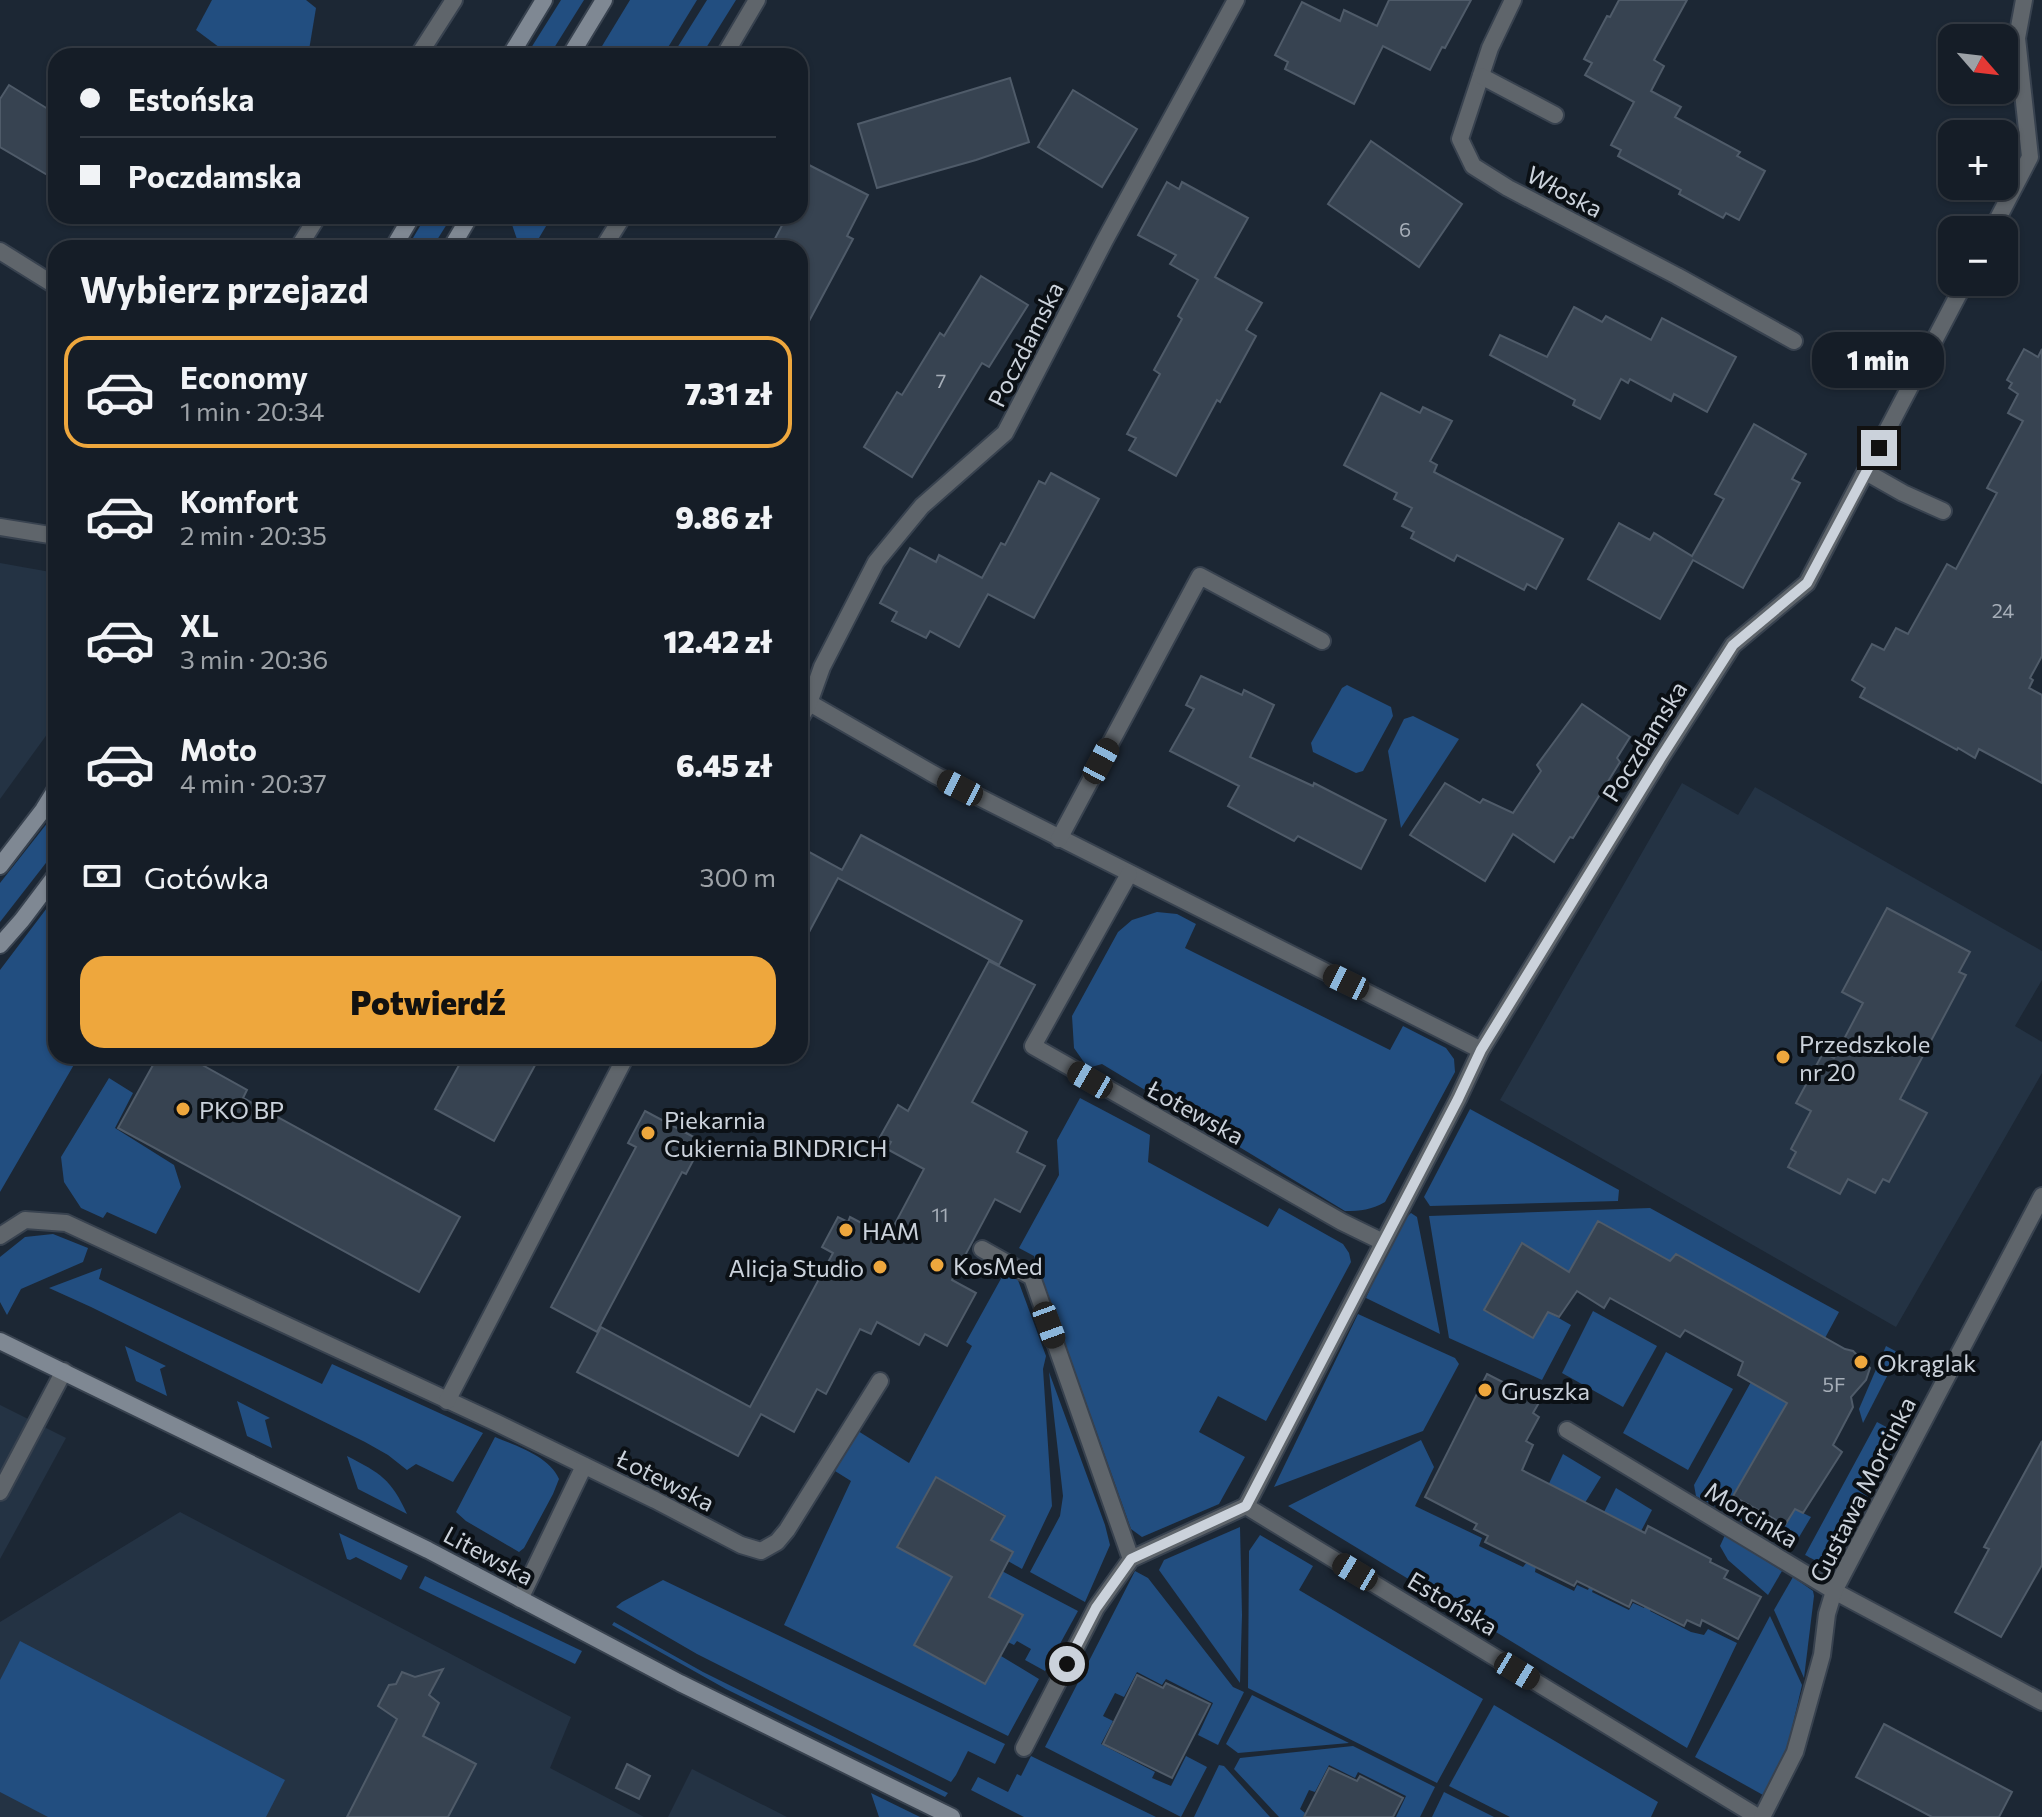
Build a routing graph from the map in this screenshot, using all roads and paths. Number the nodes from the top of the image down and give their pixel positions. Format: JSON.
{"nodes":[{"id":1,"x":454,"y":0,"type":"edge"},
{"id":2,"x":544,"y":0,"type":"edge"},
{"id":3,"x":604,"y":0,"type":"edge"},
{"id":4,"x":757,"y":0,"type":"edge"},
{"id":5,"x":1236,"y":0,"type":"edge"},
{"id":6,"x":1513,"y":0,"type":"edge"},
{"id":7,"x":2024,"y":0,"type":"edge"},
{"id":8,"x":423,"y":48,"type":"edge"},
{"id":9,"x":515,"y":48,"type":"edge"},
{"id":10,"x":575,"y":48,"type":"edge"},
{"id":11,"x":729,"y":48,"type":"edge"},
{"id":12,"x":1481,"y":76,"type":"junction"},
{"id":13,"x":1555,"y":115,"type":"dead end"},
{"id":14,"x":1999,"y":216,"type":"edge"},
{"id":15,"x":0,"y":251,"type":"edge"},
{"id":16,"x":48,"y":281,"type":"edge"},
{"id":17,"x":1958,"y":296,"type":"edge"},
{"id":18,"x":1794,"y":341,"type":"dead end"},
{"id":19,"x":1866,"y":472,"type":"junction"},
{"id":20,"x":1943,"y":511,"type":"dead end"},
{"id":21,"x":0,"y":527,"type":"edge"},
{"id":22,"x":48,"y":535,"type":"edge"},
{"id":23,"x":1322,"y":641,"type":"dead end"},
{"id":24,"x":808,"y":693,"type":"edge"},
{"id":25,"x":808,"y":702,"type":"edge"},
{"id":26,"x":48,"y":802,"type":"edge"},
{"id":27,"x":1059,"y":839,"type":"junction"},
{"id":28,"x":0,"y":866,"type":"edge"},
{"id":29,"x":1129,"y":874,"type":"junction"},
{"id":30,"x":48,"y":886,"type":"edge"},
{"id":31,"x":0,"y":945,"type":"edge"},
{"id":32,"x":1481,"y":1050,"type":"junction"},
{"id":33,"x":622,"y":1064,"type":"edge"},
{"id":34,"x":2042,"y":1196,"type":"edge"},
{"id":35,"x":0,"y":1236,"type":"edge"},
{"id":36,"x":1383,"y":1242,"type":"junction"},
{"id":37,"x":982,"y":1249,"type":"dead end"},
{"id":38,"x":0,"y":1341,"type":"edge"},
{"id":39,"x":64,"y":1371,"type":"junction"},
{"id":40,"x":880,"y":1381,"type":"dead end"},
{"id":41,"x":447,"y":1401,"type":"junction"},
{"id":42,"x":1567,"y":1430,"type":"dead end"},
{"id":43,"x":584,"y":1466,"type":"junction"},
{"id":44,"x":0,"y":1492,"type":"edge"},
{"id":45,"x":1246,"y":1506,"type":"junction"},
{"id":46,"x":1131,"y":1559,"type":"junction"},
{"id":47,"x":1834,"y":1591,"type":"junction"},
{"id":48,"x":520,"y":1599,"type":"junction"},
{"id":49,"x":2042,"y":1702,"type":"edge"},
{"id":50,"x":1024,"y":1748,"type":"dead end"},
{"id":51,"x":952,"y":1817,"type":"edge"},
{"id":52,"x":1760,"y":1817,"type":"edge"}],
"edges":[{"from":1,"to":8,"type":"street"},
{"from":2,"to":9,"type":"street"},
{"from":3,"to":10,"type":"street"},
{"from":4,"to":11,"type":"street"},
{"from":5,"to":24,"type":"street","name":"Poczdamska"},
{"from":6,"to":12,"type":"street","name":"Włoska"},
{"from":7,"to":14,"type":"street"},
{"from":12,"to":13,"type":"street"},
{"from":12,"to":18,"type":"street","name":"Włoska"},
{"from":15,"to":16,"type":"street"},
{"from":17,"to":19,"type":"street","name":"Poczdamska"},
{"from":19,"to":20,"type":"street"},
{"from":19,"to":32,"type":"street","name":"Poczdamska"},
{"from":21,"to":22,"type":"street"},
{"from":23,"to":27,"type":"street"},
{"from":25,"to":27,"type":"street"},
{"from":26,"to":28,"type":"street"},
{"from":27,"to":29,"type":"street"},
{"from":29,"to":32,"type":"street"},
{"from":29,"to":36,"type":"street","name":"Łotewska"},
{"from":30,"to":31,"type":"street"},
{"from":32,"to":36,"type":"street","name":"Poczdamska"},
{"from":33,"to":41,"type":"street"},
{"from":34,"to":47,"type":"street","name":"Gustawa Morcinka"},
{"from":35,"to":41,"type":"street","name":"Łotewska"},
{"from":36,"to":45,"type":"street"},
{"from":37,"to":46,"type":"street"},
{"from":38,"to":39,"type":"street","name":"Litewska"},
{"from":39,"to":44,"type":"street"},
{"from":39,"to":48,"type":"street","name":"Litewska"},
{"from":40,"to":43,"type":"street","name":"Łotewska"},
{"from":41,"to":43,"type":"street","name":"Łotewska"},
{"from":42,"to":47,"type":"street","name":"Morcinka"},
{"from":43,"to":48,"type":"street"},
{"from":45,"to":46,"type":"street"},
{"from":45,"to":52,"type":"street","name":"Estońska"},
{"from":46,"to":50,"type":"street"},
{"from":47,"to":49,"type":"street","name":"Morcinka"},
{"from":47,"to":52,"type":"street","name":"Gustawa Morcinka"},
{"from":48,"to":51,"type":"street","name":"Litewska"}]}
